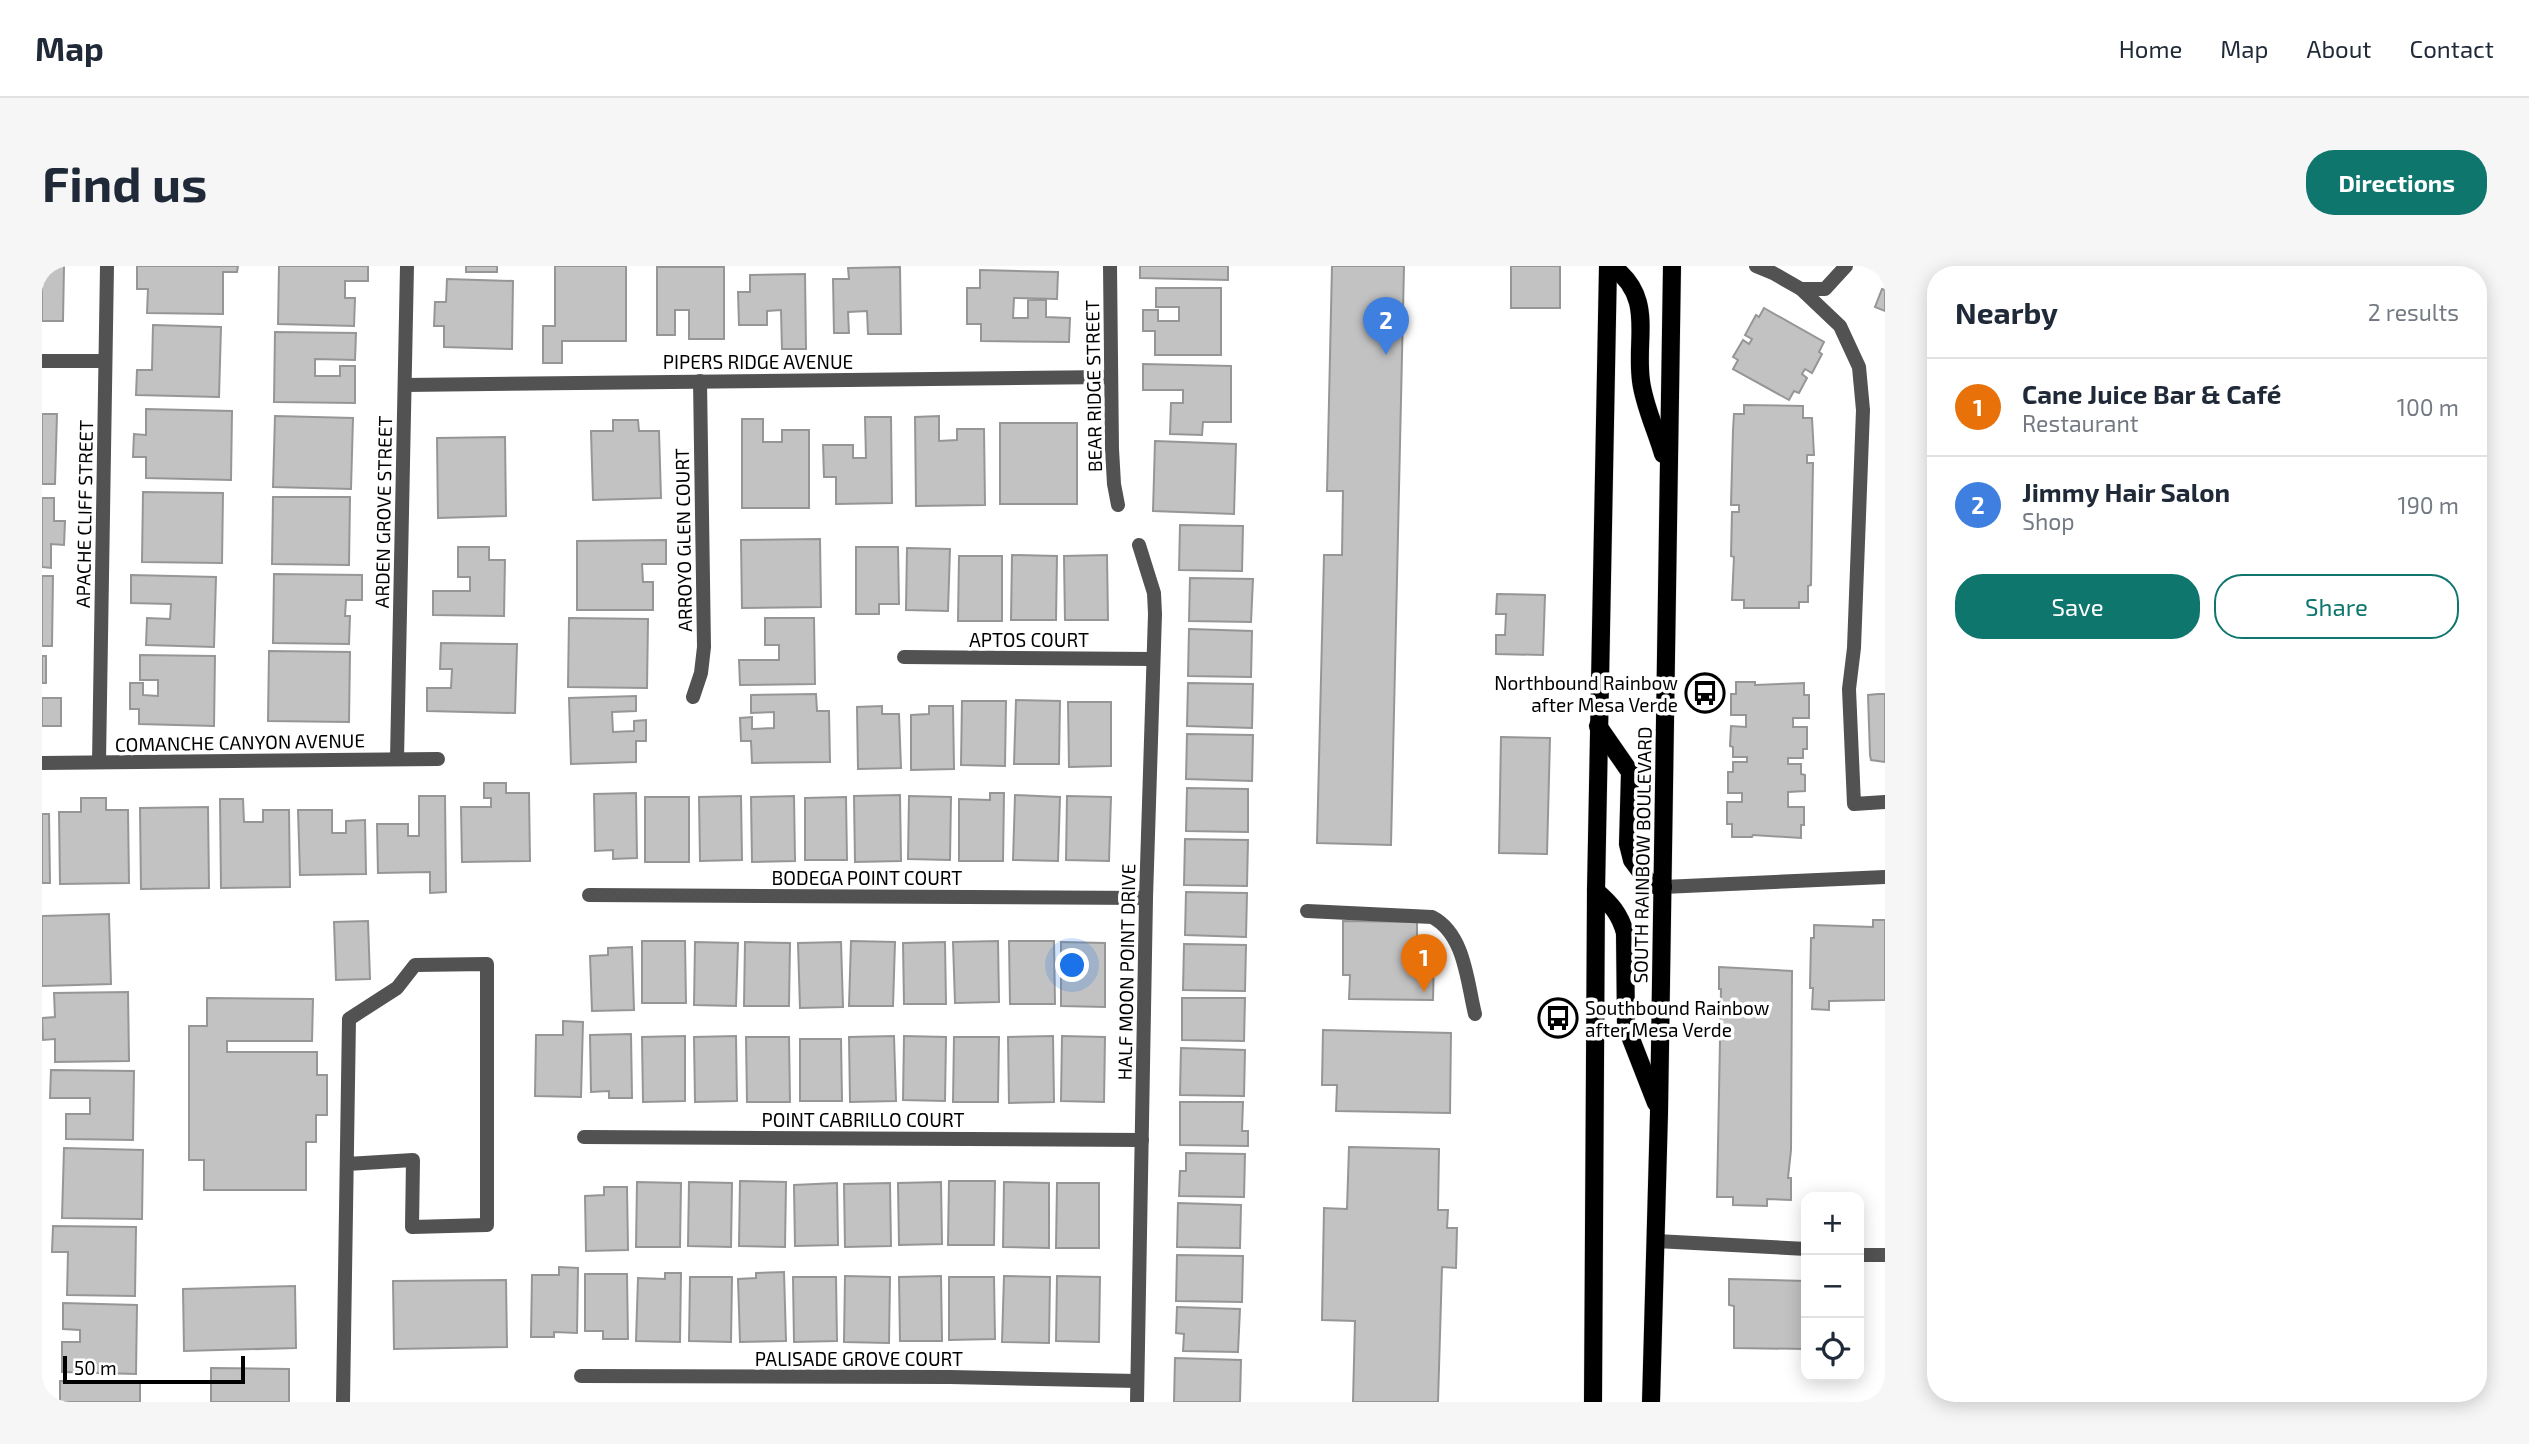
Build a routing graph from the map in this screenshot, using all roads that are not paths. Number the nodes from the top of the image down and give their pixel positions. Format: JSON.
{"nodes":[{"id":1,"x":107,"y":266,"type":"edge"},
{"id":2,"x":407,"y":266,"type":"edge"},
{"id":3,"x":1110,"y":266,"type":"edge"},
{"id":4,"x":1610,"y":266,"type":"edge"},
{"id":5,"x":1672,"y":266,"type":"edge"},
{"id":6,"x":1756,"y":266,"type":"edge"},
{"id":7,"x":1846,"y":266,"type":"edge"},
{"id":8,"x":1801,"y":289,"type":"junction"},
{"id":9,"x":42,"y":361,"type":"edge"},
{"id":10,"x":105,"y":361,"type":"junction"},
{"id":11,"x":1111,"y":376,"type":"junction"},
{"id":12,"x":700,"y":381,"type":"junction"},
{"id":13,"x":405,"y":385,"type":"junction"},
{"id":14,"x":1668,"y":470,"type":"junction"},
{"id":15,"x":1118,"y":505,"type":"dead end"},
{"id":16,"x":1139,"y":545,"type":"dead end"},
{"id":17,"x":904,"y":657,"type":"dead end"},
{"id":18,"x":1153,"y":659,"type":"junction"},
{"id":19,"x":693,"y":697,"type":"dead end"},
{"id":20,"x":1598,"y":726,"type":"junction"},
{"id":21,"x":397,"y":759,"type":"junction"},
{"id":22,"x":439,"y":759,"type":"dead end"},
{"id":23,"x":99,"y":762,"type":"junction"},
{"id":24,"x":42,"y":763,"type":"edge"},
{"id":25,"x":1885,"y":802,"type":"edge"},
{"id":26,"x":1885,"y":877,"type":"edge"},
{"id":27,"x":1663,"y":887,"type":"junction"},
{"id":28,"x":1596,"y":891,"type":"junction"},
{"id":29,"x":589,"y":895,"type":"dead end"},
{"id":30,"x":1146,"y":898,"type":"junction"},
{"id":31,"x":1307,"y":911,"type":"dead end"},
{"id":32,"x":1475,"y":1014,"type":"dead end"},
{"id":33,"x":1659,"y":1113,"type":"junction"},
{"id":34,"x":584,"y":1138,"type":"dead end"},
{"id":35,"x":1142,"y":1140,"type":"junction"},
{"id":36,"x":347,"y":1164,"type":"junction"},
{"id":37,"x":1656,"y":1241,"type":"junction"},
{"id":38,"x":1801,"y":1249,"type":"edge"},
{"id":39,"x":1864,"y":1255,"type":"edge"},
{"id":40,"x":1885,"y":1255,"type":"edge"},
{"id":41,"x":581,"y":1376,"type":"dead end"},
{"id":42,"x":1137,"y":1381,"type":"junction"},
{"id":43,"x":343,"y":1402,"type":"edge"},
{"id":44,"x":1137,"y":1402,"type":"edge"},
{"id":45,"x":1593,"y":1402,"type":"edge"},
{"id":46,"x":1651,"y":1402,"type":"edge"}],
"edges":[{"from":1,"to":10,"type":"street","name":"APACHE CLIFF STREET"},
{"from":2,"to":13,"type":"street","name":"ARDEN GROVE STREET"},
{"from":3,"to":11,"type":"street","name":"BEAR RIDGE STREET"},
{"from":4,"to":14,"type":"main road"},
{"from":4,"to":20,"type":"main road"},
{"from":5,"to":14,"type":"main road","name":"SOUTH RAINBOW BOULEVARD"},
{"from":6,"to":8,"type":"street"},
{"from":7,"to":8,"type":"street"},
{"from":8,"to":25,"type":"street"},
{"from":9,"to":10,"type":"street"},
{"from":10,"to":23,"type":"street","name":"APACHE CLIFF STREET"},
{"from":11,"to":12,"type":"street","name":"PIPERS RIDGE AVENUE"},
{"from":11,"to":15,"type":"street","name":"BEAR RIDGE STREET"},
{"from":12,"to":13,"type":"street","name":"PIPERS RIDGE AVENUE"},
{"from":12,"to":19,"type":"street","name":"ARROYO GLEN COURT"},
{"from":13,"to":21,"type":"street","name":"ARDEN GROVE STREET"},
{"from":14,"to":27,"type":"main road","name":"SOUTH RAINBOW BOULEVARD"},
{"from":16,"to":18,"type":"street","name":"HALF MOON POINT DRIVE"},
{"from":17,"to":18,"type":"street","name":"APTOS COURT"},
{"from":18,"to":30,"type":"street","name":"HALF MOON POINT DRIVE"},
{"from":20,"to":27,"type":"main road"},
{"from":20,"to":28,"type":"main road"},
{"from":21,"to":22,"type":"street","name":"COMANCHE CANYON AVENUE"},
{"from":21,"to":23,"type":"street","name":"COMANCHE CANYON AVENUE"},
{"from":23,"to":24,"type":"street","name":"COMANCHE CANYON AVENUE"},
{"from":26,"to":27,"type":"street"},
{"from":27,"to":33,"type":"main road","name":"SOUTH RAINBOW BOULEVARD"},
{"from":28,"to":33,"type":"main road"},
{"from":28,"to":45,"type":"main road"},
{"from":29,"to":30,"type":"street","name":"BODEGA POINT COURT"},
{"from":30,"to":35,"type":"street","name":"HALF MOON POINT DRIVE"},
{"from":31,"to":32,"type":"street"},
{"from":33,"to":37,"type":"main road","name":"SOUTH RAINBOW BOULEVARD"},
{"from":34,"to":35,"type":"street","name":"POINT CABRILLO COURT"},
{"from":35,"to":42,"type":"street","name":"HALF MOON POINT DRIVE"},
{"from":36,"to":36,"type":"street"},
{"from":36,"to":43,"type":"street"},
{"from":37,"to":38,"type":"street"},
{"from":37,"to":46,"type":"main road","name":"SOUTH RAINBOW BOULEVARD"},
{"from":39,"to":40,"type":"street"},
{"from":41,"to":42,"type":"street","name":"PALISADE GROVE COURT"},
{"from":42,"to":44,"type":"street","name":"HALF MOON POINT DRIVE"}]}
